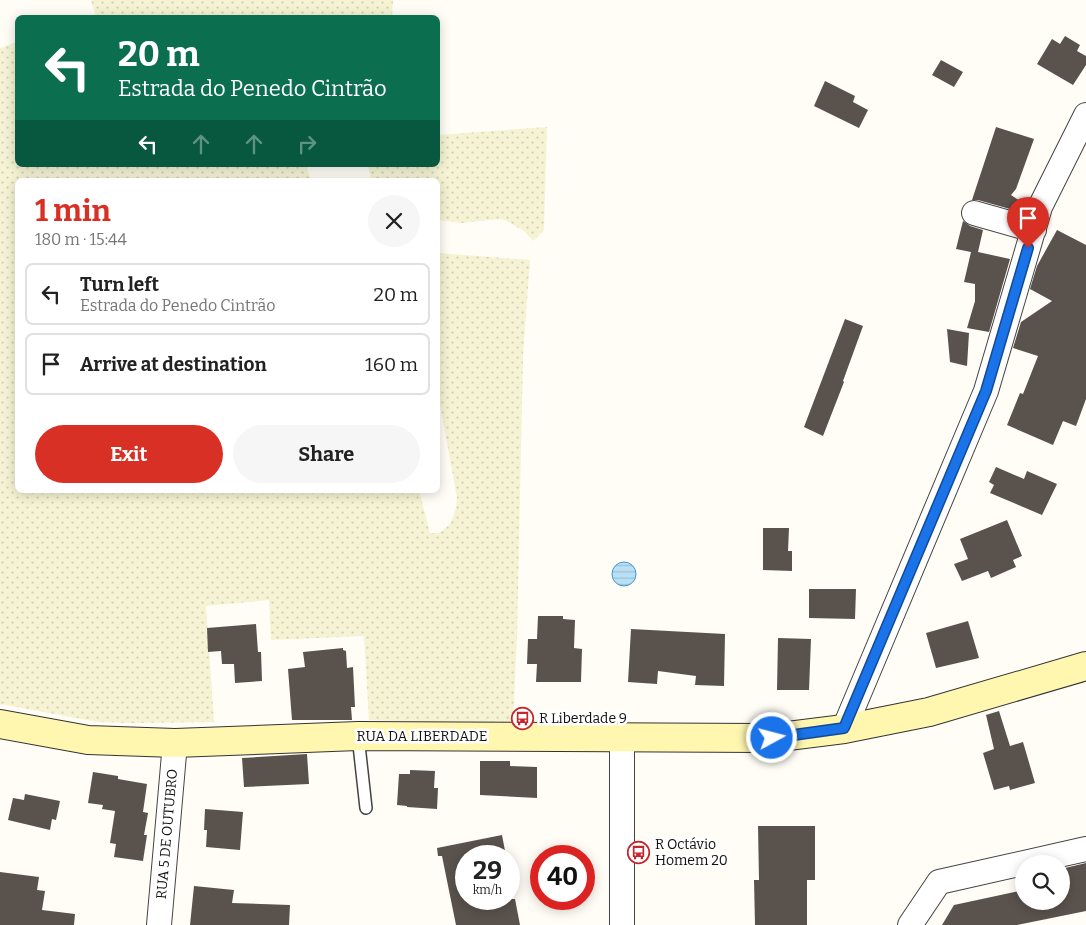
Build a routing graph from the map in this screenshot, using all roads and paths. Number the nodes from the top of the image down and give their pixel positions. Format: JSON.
{"nodes":[{"id":1,"x":1086,"y":114,"type":"edge"},
{"id":2,"x":974,"y":212,"type":"dead end"},
{"id":3,"x":1034,"y":230,"type":"junction"},
{"id":4,"x":1086,"y":666,"type":"edge"},
{"id":5,"x":0,"y":724,"type":"edge"},
{"id":6,"x":844,"y":728,"type":"junction"},
{"id":7,"x":358,"y":736,"type":"junction"},
{"id":8,"x":622,"y":736,"type":"junction"},
{"id":9,"x":174,"y":743,"type":"junction"},
{"id":10,"x":366,"y":808,"type":"dead end"},
{"id":11,"x":1086,"y":849,"type":"edge"},
{"id":12,"x":159,"y":925,"type":"edge"},
{"id":13,"x":622,"y":925,"type":"edge"},
{"id":14,"x":910,"y":925,"type":"edge"}],
"edges":[{"from":1,"to":3,"type":"street"},
{"from":2,"to":3,"type":"street"},
{"from":3,"to":6,"type":"street"},
{"from":4,"to":6,"type":"street","name":"RUA DA LIBERDADE"},
{"from":5,"to":9,"type":"street","name":"RUA DA LIBERDADE"},
{"from":6,"to":8,"type":"street","name":"RUA DA LIBERDADE"},
{"from":7,"to":8,"type":"street","name":"RUA DA LIBERDADE"},
{"from":7,"to":9,"type":"street","name":"RUA DA LIBERDADE"},
{"from":7,"to":10,"type":"lane"},
{"from":8,"to":13,"type":"street"},
{"from":9,"to":12,"type":"street","name":"RUA 5 DE OUTUBRO"},
{"from":11,"to":14,"type":"street"}]}
